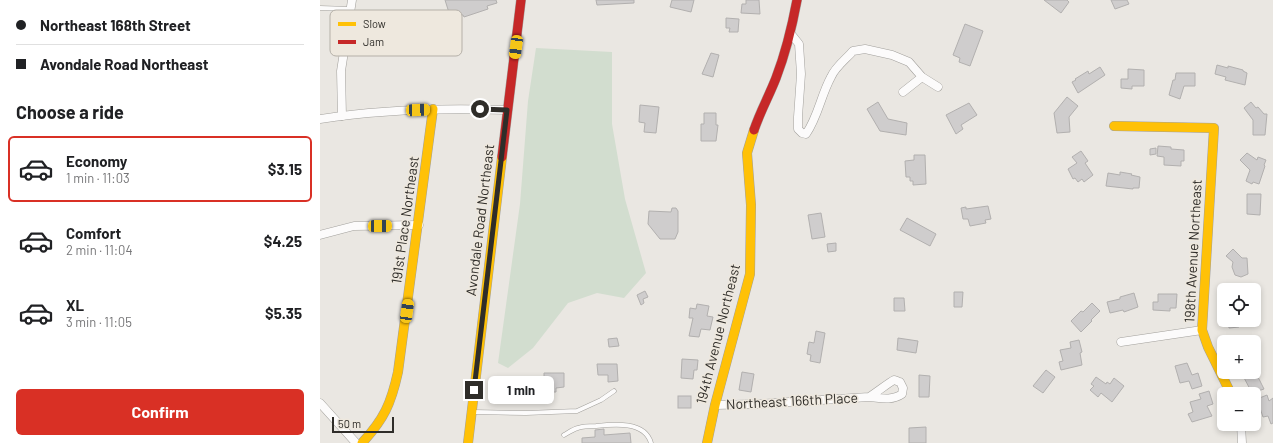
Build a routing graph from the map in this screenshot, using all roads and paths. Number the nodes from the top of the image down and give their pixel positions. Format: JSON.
{"nodes":[{"id":1,"x":352,"y":0,"type":"edge"},
{"id":2,"x":521,"y":0,"type":"edge"},
{"id":3,"x":797,"y":0,"type":"edge"},
{"id":4,"x":320,"y":8,"type":"edge"},
{"id":5,"x":351,"y":9,"type":"joint"},
{"id":6,"x":791,"y":34,"type":"junction"},
{"id":7,"x":343,"y":56,"type":"edge"},
{"id":8,"x":922,"y":77,"type":"junction"},
{"id":9,"x":938,"y":87,"type":"dead end"},
{"id":10,"x":903,"y":92,"type":"dead end"},
{"id":11,"x":433,"y":109,"type":"junction"},
{"id":12,"x":507,"y":110,"type":"junction"},
{"id":13,"x":342,"y":116,"type":"junction"},
{"id":14,"x":320,"y":119,"type":"edge"},
{"id":15,"x":1114,"y":126,"type":"dead end"},
{"id":16,"x":419,"y":225,"type":"junction"},
{"id":17,"x":320,"y":235,"type":"edge"},
{"id":18,"x":1202,"y":330,"type":"junction"},
{"id":19,"x":1121,"y":342,"type":"dead end"},
{"id":20,"x":1228,"y":387,"type":"edge"},
{"id":21,"x":614,"y":391,"type":"dead end"},
{"id":22,"x":869,"y":397,"type":"dead end"},
{"id":23,"x":320,"y":403,"type":"edge"},
{"id":24,"x":715,"y":405,"type":"junction"},
{"id":25,"x":471,"y":412,"type":"junction"},
{"id":26,"x":1241,"y":431,"type":"edge"},
{"id":27,"x":564,"y":435,"type":"dead end"},
{"id":28,"x":356,"y":443,"type":"edge"},
{"id":29,"x":362,"y":443,"type":"edge"},
{"id":30,"x":468,"y":443,"type":"edge"},
{"id":31,"x":651,"y":443,"type":"edge"},
{"id":32,"x":707,"y":443,"type":"edge"},
{"id":33,"x":1242,"y":443,"type":"edge"}],
"edges":[{"from":1,"to":5,"type":"street"},
{"from":2,"to":12,"type":"street","name":"Avondale Road Northeast"},
{"from":3,"to":6,"type":"street","name":"194th Avenue Northeast"},
{"from":4,"to":5,"type":"lane"},
{"from":6,"to":8,"type":"street"},
{"from":6,"to":24,"type":"street","name":"194th Avenue Northeast"},
{"from":7,"to":13,"type":"street"},
{"from":8,"to":9,"type":"street"},
{"from":8,"to":10,"type":"street"},
{"from":11,"to":12,"type":"street"},
{"from":11,"to":13,"type":"street"},
{"from":11,"to":16,"type":"street","name":"191st Place Northeast"},
{"from":12,"to":25,"type":"street","name":"Avondale Road Northeast"},
{"from":13,"to":14,"type":"street"},
{"from":15,"to":18,"type":"street","name":"198th Avenue Northeast"},
{"from":16,"to":17,"type":"street"},
{"from":16,"to":29,"type":"street","name":"191st Place Northeast"},
{"from":18,"to":19,"type":"street"},
{"from":18,"to":20,"type":"street","name":"198th Avenue Northeast"},
{"from":21,"to":25,"type":"lane"},
{"from":22,"to":24,"type":"street","name":"Northeast 166th Place"},
{"from":23,"to":28,"type":"street"},
{"from":24,"to":32,"type":"street","name":"194th Avenue Northeast"},
{"from":25,"to":30,"type":"street","name":"Avondale Road Northeast"},
{"from":26,"to":33,"type":"street"},
{"from":27,"to":31,"type":"lane"}]}
